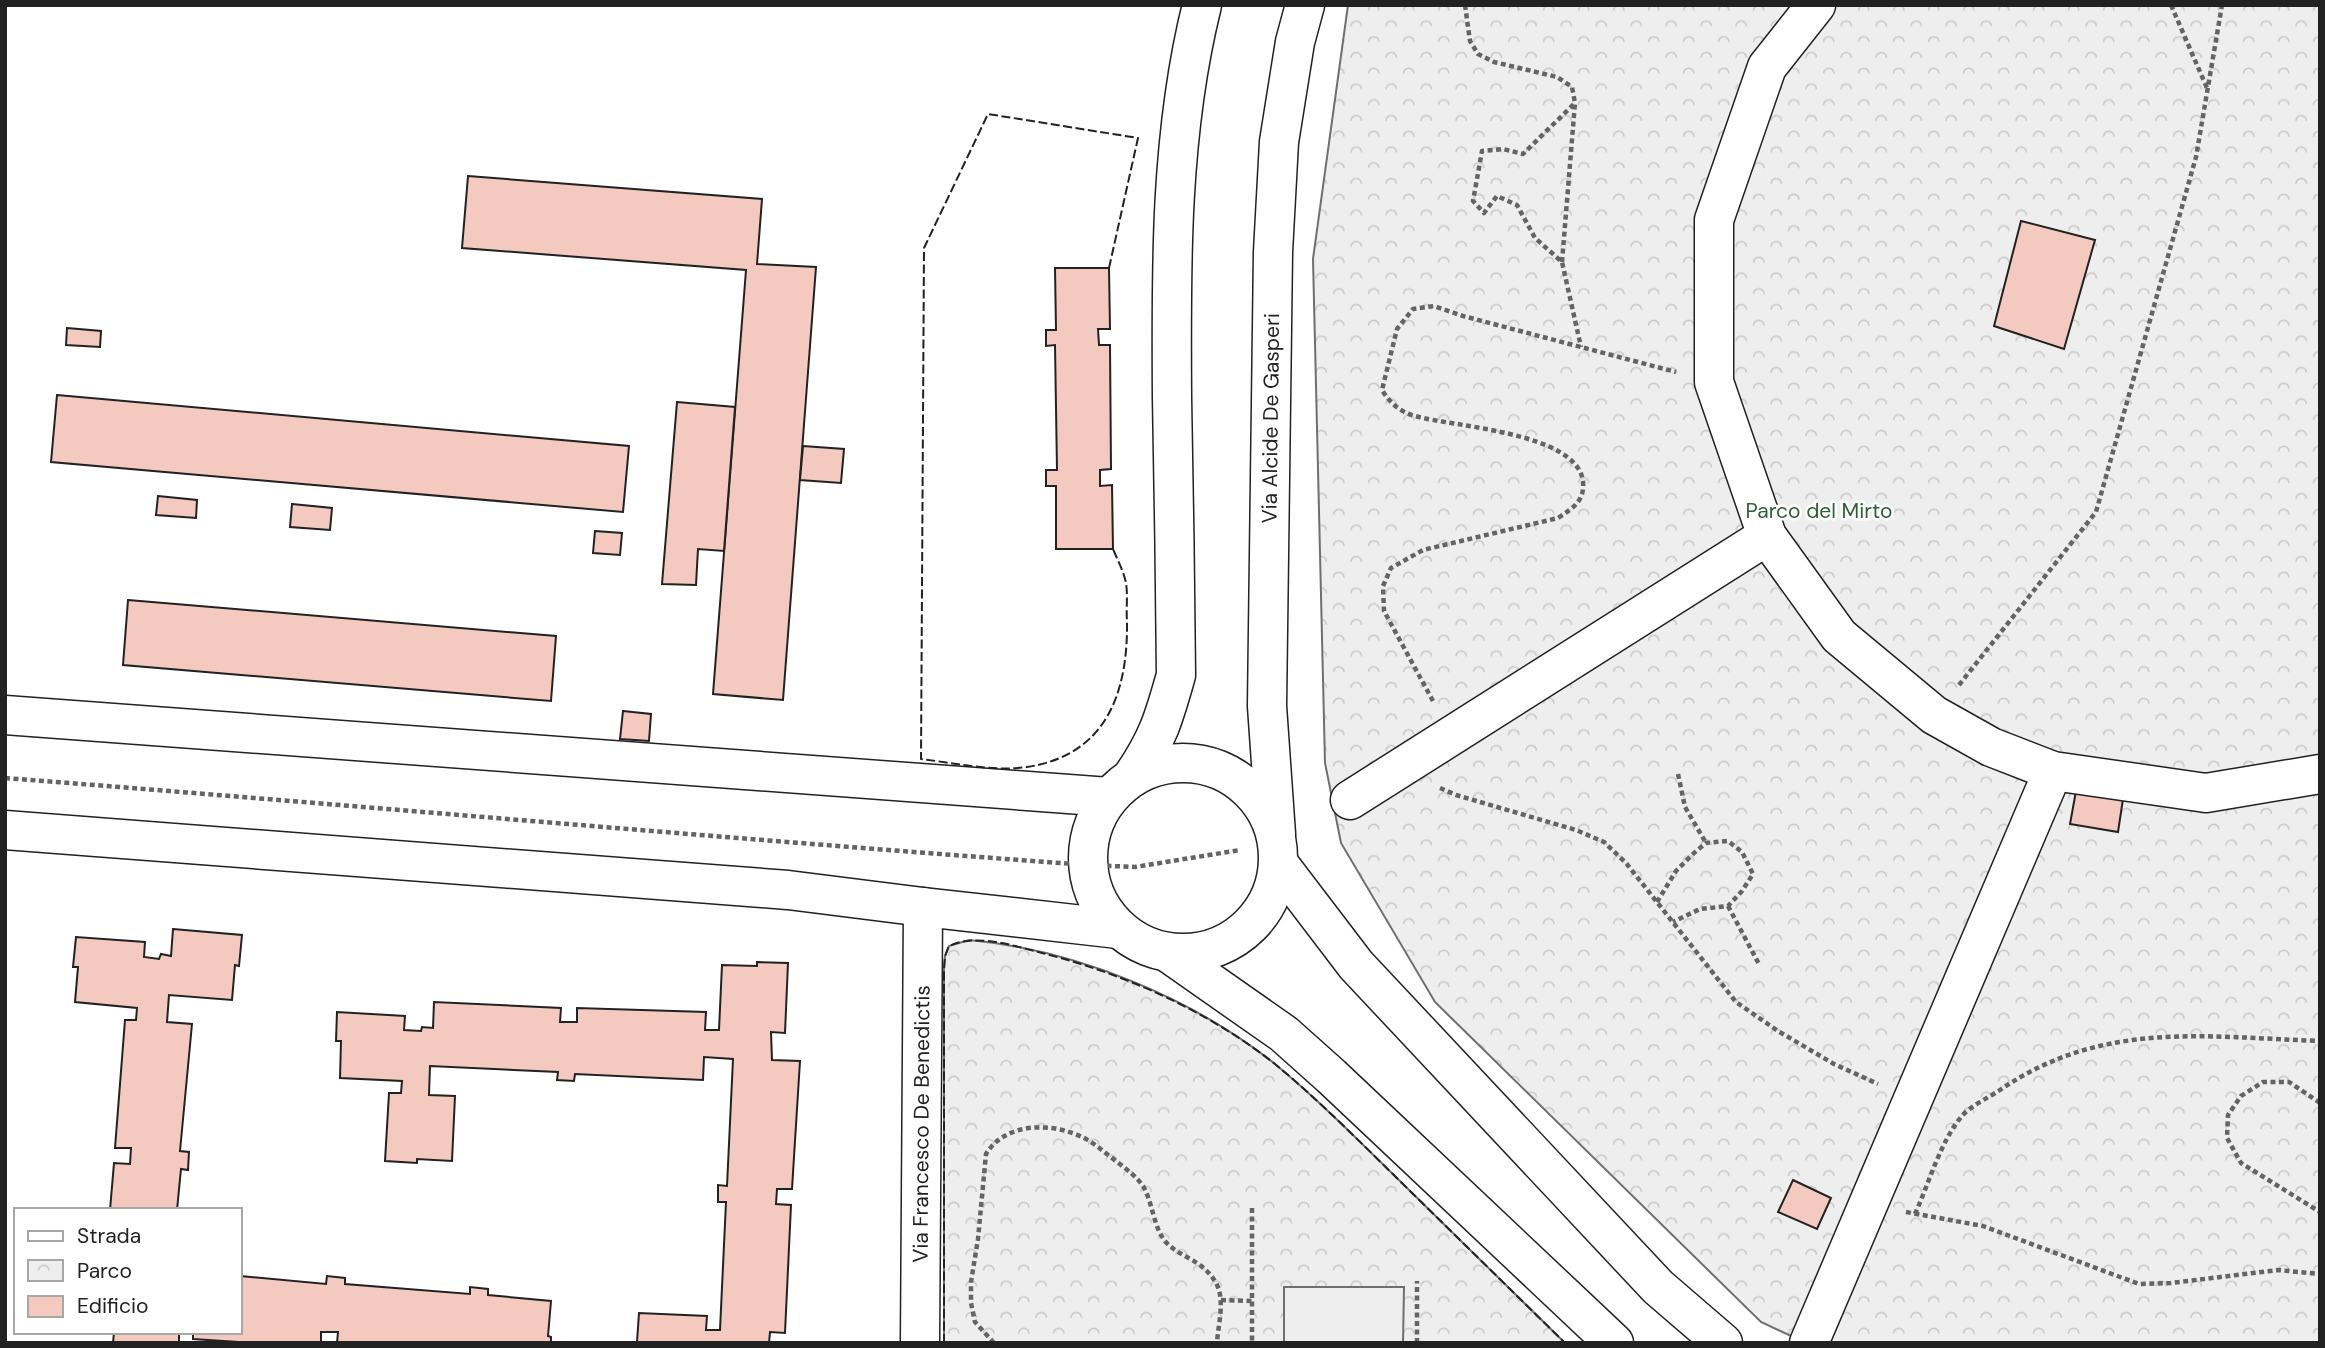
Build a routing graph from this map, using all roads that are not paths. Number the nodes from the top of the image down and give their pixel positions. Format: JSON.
{"nodes":[{"id":1,"x":1202,"y":5,"type":"edge"},
{"id":2,"x":1304,"y":5,"type":"edge"},
{"id":3,"x":1816,"y":5,"type":"edge"},
{"id":4,"x":1767,"y":536,"type":"junction"},
{"id":5,"x":5,"y":715,"type":"edge"},
{"id":6,"x":2053,"y":771,"type":"junction"},
{"id":7,"x":2320,"y":774,"type":"edge"},
{"id":8,"x":1121,"y":787,"type":"junction"},
{"id":9,"x":1350,"y":800,"type":"dead end"},
{"id":10,"x":5,"y":830,"type":"edge"},
{"id":11,"x":1277,"y":847,"type":"junction"},
{"id":12,"x":923,"y":907,"type":"junction"},
{"id":13,"x":1118,"y":929,"type":"junction"},
{"id":14,"x":1167,"y":952,"type":"junction"},
{"id":15,"x":920,"y":1343,"type":"edge"},
{"id":16,"x":1614,"y":1343,"type":"edge"},
{"id":17,"x":1723,"y":1343,"type":"edge"},
{"id":18,"x":1809,"y":1343,"type":"edge"}],
"edges":[{"from":1,"to":8,"type":"street"},
{"from":2,"to":11,"type":"street","name":"Via Alcide De Gasperi"},
{"from":3,"to":4,"type":"street"},
{"from":4,"to":6,"type":"street"},
{"from":4,"to":9,"type":"street"},
{"from":5,"to":8,"type":"street"},
{"from":6,"to":7,"type":"street"},
{"from":6,"to":18,"type":"street"},
{"from":8,"to":11,"type":"street"},
{"from":8,"to":13,"type":"street"},
{"from":10,"to":12,"type":"street"},
{"from":11,"to":14,"type":"street"},
{"from":11,"to":17,"type":"street"},
{"from":12,"to":13,"type":"street"},
{"from":12,"to":15,"type":"street","name":"Via Francesco De Benedictis"},
{"from":13,"to":14,"type":"street"},
{"from":14,"to":16,"type":"street"}]}
